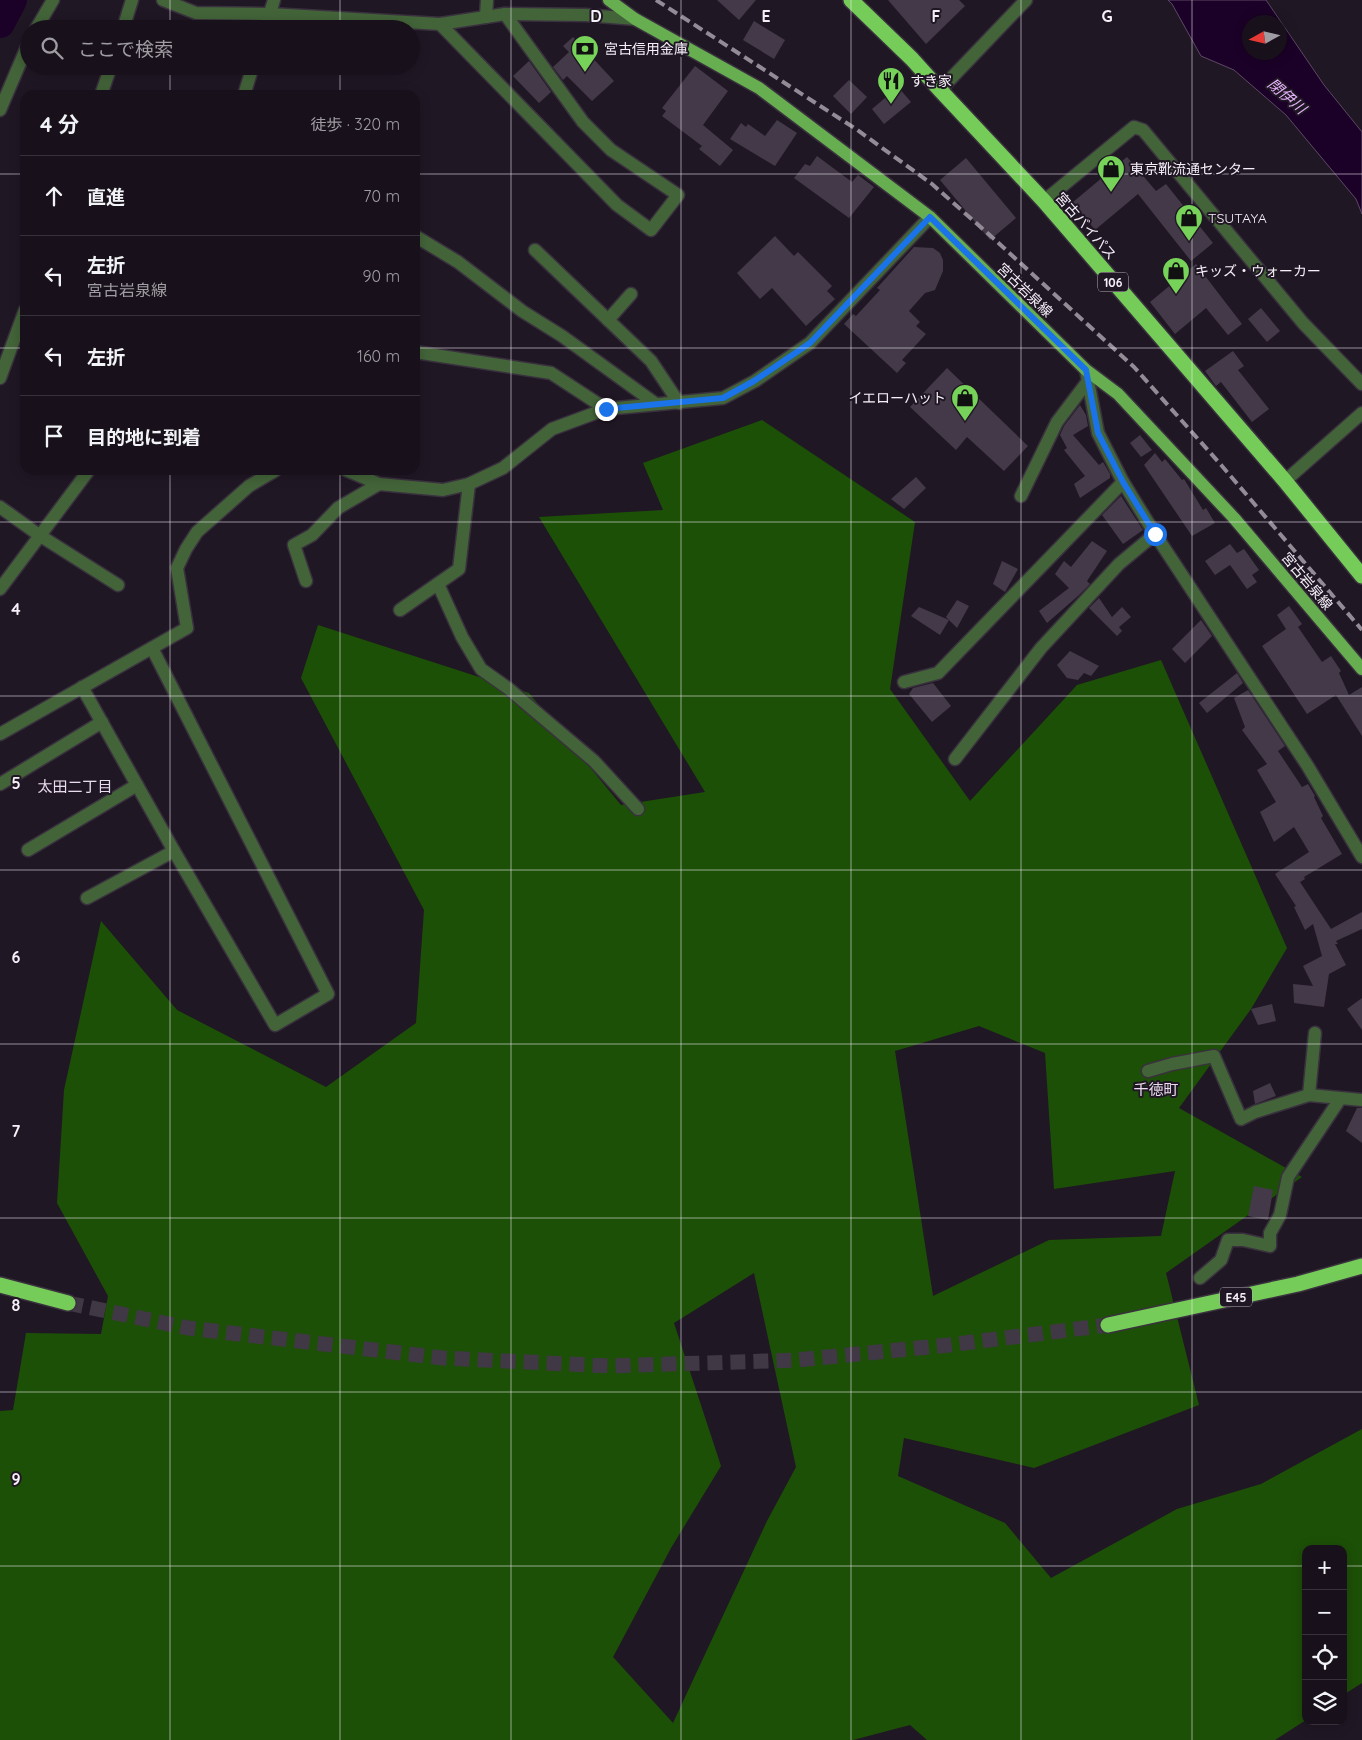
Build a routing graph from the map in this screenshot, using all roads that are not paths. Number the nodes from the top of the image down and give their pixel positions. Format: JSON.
{"nodes":[{"id":1,"x":52,"y":0,"type":"edge"},
{"id":2,"x":132,"y":0,"type":"edge"},
{"id":3,"x":163,"y":0,"type":"edge"},
{"id":4,"x":274,"y":0,"type":"edge"},
{"id":5,"x":487,"y":0,"type":"edge"},
{"id":6,"x":609,"y":0,"type":"edge"},
{"id":7,"x":850,"y":0,"type":"edge"},
{"id":8,"x":1026,"y":0,"type":"edge"},
{"id":9,"x":270,"y":14,"type":"junction"},
{"id":10,"x":505,"y":14,"type":"junction"},
{"id":11,"x":486,"y":17,"type":"junction"},
{"id":12,"x":635,"y":19,"type":"junction"},
{"id":13,"x":41,"y":20,"type":"edge"},
{"id":14,"x":126,"y":20,"type":"edge"},
{"id":15,"x":268,"y":20,"type":"edge"},
{"id":16,"x":372,"y":20,"type":"edge"},
{"id":17,"x":420,"y":23,"type":"edge"},
{"id":18,"x":440,"y":24,"type":"junction"},
{"id":19,"x":20,"y":63,"type":"edge"},
{"id":20,"x":108,"y":75,"type":"edge"},
{"id":21,"x":250,"y":75,"type":"edge"},
{"id":22,"x":103,"y":90,"type":"edge"},
{"id":23,"x":246,"y":90,"type":"edge"},
{"id":24,"x":940,"y":90,"type":"junction"},
{"id":25,"x":0,"y":110,"type":"edge"},
{"id":26,"x":1044,"y":201,"type":"junction"},
{"id":27,"x":930,"y":217,"type":"junction"},
{"id":28,"x":420,"y":239,"type":"edge"},
{"id":29,"x":535,"y":250,"type":"dead end"},
{"id":30,"x":631,"y":294,"type":"dead end"},
{"id":31,"x":608,"y":320,"type":"junction"},
{"id":32,"x":20,"y":324,"type":"edge"},
{"id":33,"x":420,"y":353,"type":"edge"},
{"id":34,"x":1087,"y":375,"type":"junction"},
{"id":35,"x":0,"y":378,"type":"edge"},
{"id":36,"x":1362,"y":384,"type":"edge"},
{"id":37,"x":679,"y":402,"type":"junction"},
{"id":38,"x":656,"y":404,"type":"junction"},
{"id":39,"x":606,"y":409,"type":"junction"},
{"id":40,"x":1362,"y":413,"type":"edge"},
{"id":41,"x":85,"y":475,"type":"edge"},
{"id":42,"x":268,"y":475,"type":"edge"},
{"id":43,"x":358,"y":475,"type":"edge"},
{"id":44,"x":1285,"y":481,"type":"junction"},
{"id":45,"x":1123,"y":482,"type":"junction"},
{"id":46,"x":379,"y":484,"type":"junction"},
{"id":47,"x":469,"y":484,"type":"junction"},
{"id":48,"x":1020,"y":496,"type":"dead end"},
{"id":49,"x":0,"y":506,"type":"edge"},
{"id":50,"x":1155,"y":534,"type":"junction"},
{"id":51,"x":39,"y":535,"type":"junction"},
{"id":52,"x":1362,"y":576,"type":"edge"},
{"id":53,"x":306,"y":581,"type":"dead end"},
{"id":54,"x":438,"y":584,"type":"junction"},
{"id":55,"x":118,"y":585,"type":"dead end"},
{"id":56,"x":0,"y":589,"type":"edge"},
{"id":57,"x":400,"y":610,"type":"dead end"},
{"id":58,"x":152,"y":648,"type":"junction"},
{"id":59,"x":1362,"y":669,"type":"edge"},
{"id":60,"x":904,"y":682,"type":"dead end"},
{"id":61,"x":82,"y":687,"type":"junction"},
{"id":62,"x":102,"y":722,"type":"junction"},
{"id":63,"x":0,"y":734,"type":"edge"},
{"id":64,"x":955,"y":759,"type":"dead end"},
{"id":65,"x":0,"y":784,"type":"edge"},
{"id":66,"x":137,"y":785,"type":"junction"},
{"id":67,"x":638,"y":809,"type":"dead end"},
{"id":68,"x":28,"y":850,"type":"dead end"},
{"id":69,"x":174,"y":851,"type":"junction"},
{"id":70,"x":1362,"y":857,"type":"edge"},
{"id":71,"x":87,"y":898,"type":"dead end"},
{"id":72,"x":1315,"y":1034,"type":"dead end"},
{"id":73,"x":1148,"y":1071,"type":"dead end"},
{"id":74,"x":1309,"y":1095,"type":"junction"},
{"id":75,"x":1340,"y":1099,"type":"junction"},
{"id":76,"x":1362,"y":1100,"type":"edge"},
{"id":77,"x":1362,"y":1266,"type":"edge"},
{"id":78,"x":1200,"y":1278,"type":"dead end"},
{"id":79,"x":0,"y":1286,"type":"edge"},
{"id":80,"x":68,"y":1303,"type":"tunnel mouth"},
{"id":81,"x":1108,"y":1325,"type":"tunnel mouth"}],
"edges":[{"from":1,"to":13,"type":"street"},
{"from":2,"to":14,"type":"street"},
{"from":3,"to":9,"type":"street"},
{"from":4,"to":9,"type":"street"},
{"from":5,"to":11,"type":"street"},
{"from":6,"to":12,"type":"main road","name":"宮古岩泉線"},
{"from":7,"to":24,"type":"highway","name":"宮古バイパス","number":"106"},
{"from":8,"to":24,"type":"street"},
{"from":9,"to":15,"type":"street"},
{"from":9,"to":16,"type":"street"},
{"from":10,"to":11,"type":"street"},
{"from":10,"to":12,"type":"street"},
{"from":10,"to":18,"type":"street"},
{"from":11,"to":18,"type":"street"},
{"from":12,"to":27,"type":"main road","name":"宮古岩泉線"},
{"from":17,"to":18,"type":"street"},
{"from":19,"to":25,"type":"street"},
{"from":20,"to":22,"type":"street"},
{"from":21,"to":23,"type":"street"},
{"from":24,"to":26,"type":"highway","name":"宮古バイパス","number":"106"},
{"from":26,"to":36,"type":"street"},
{"from":26,"to":44,"type":"highway","name":"宮古バイパス","number":"106"},
{"from":27,"to":34,"type":"main road","name":"宮古岩泉線"},
{"from":27,"to":37,"type":"street"},
{"from":28,"to":38,"type":"street"},
{"from":29,"to":31,"type":"street"},
{"from":30,"to":31,"type":"street"},
{"from":31,"to":37,"type":"street"},
{"from":32,"to":35,"type":"street"},
{"from":33,"to":39,"type":"street"},
{"from":34,"to":45,"type":"street"},
{"from":34,"to":48,"type":"street"},
{"from":34,"to":59,"type":"main road","name":"宮古岩泉線"},
{"from":37,"to":38,"type":"street"},
{"from":38,"to":39,"type":"street"},
{"from":39,"to":47,"type":"street"},
{"from":40,"to":44,"type":"street"},
{"from":41,"to":51,"type":"street"},
{"from":42,"to":58,"type":"street"},
{"from":43,"to":46,"type":"street"},
{"from":44,"to":52,"type":"highway","name":"宮古バイパス","number":"106"},
{"from":45,"to":50,"type":"street"},
{"from":45,"to":60,"type":"street"},
{"from":46,"to":47,"type":"street"},
{"from":46,"to":53,"type":"street"},
{"from":47,"to":54,"type":"street"},
{"from":49,"to":51,"type":"street"},
{"from":50,"to":64,"type":"street"},
{"from":50,"to":70,"type":"street"},
{"from":51,"to":55,"type":"street"},
{"from":51,"to":56,"type":"street"},
{"from":54,"to":57,"type":"street"},
{"from":54,"to":67,"type":"street"},
{"from":58,"to":61,"type":"street"},
{"from":58,"to":69,"type":"street"},
{"from":61,"to":62,"type":"street"},
{"from":61,"to":63,"type":"street"},
{"from":62,"to":65,"type":"street"},
{"from":62,"to":66,"type":"street"},
{"from":66,"to":68,"type":"street"},
{"from":66,"to":69,"type":"street"},
{"from":69,"to":71,"type":"street"},
{"from":72,"to":74,"type":"street"},
{"from":73,"to":74,"type":"street"},
{"from":74,"to":75,"type":"street"},
{"from":75,"to":76,"type":"street"},
{"from":75,"to":78,"type":"street"},
{"from":77,"to":81,"type":"highway","number":"E45"},
{"from":79,"to":80,"type":"highway"}]}
